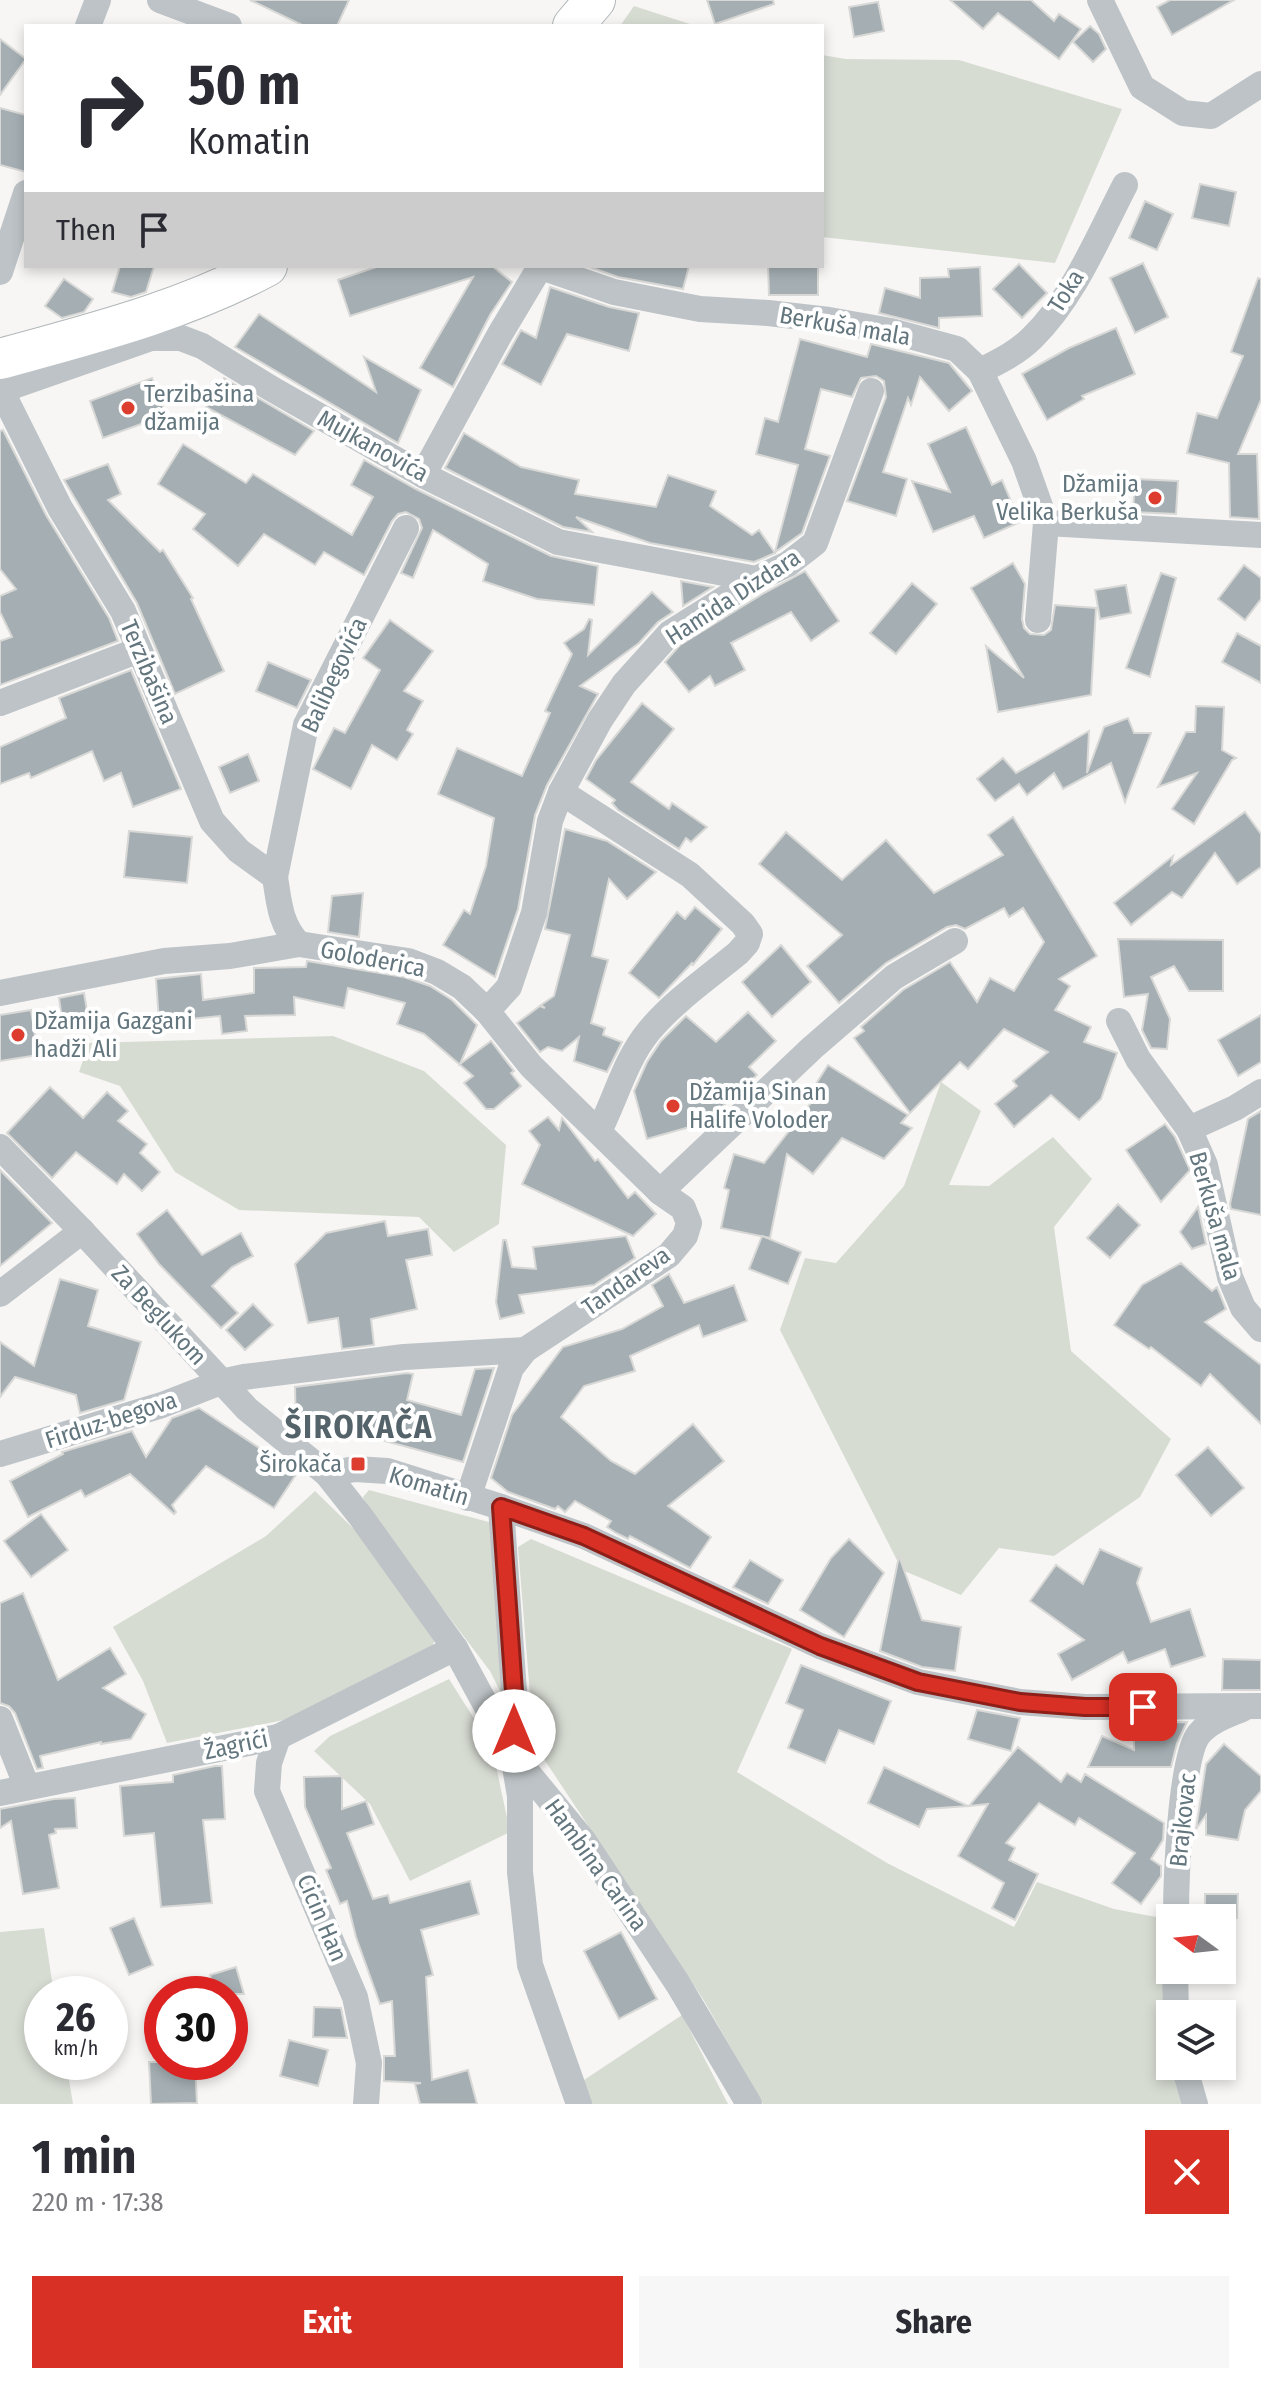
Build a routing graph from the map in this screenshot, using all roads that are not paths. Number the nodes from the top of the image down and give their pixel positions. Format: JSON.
{"nodes":[{"id":1,"x":98,"y":0,"type":"edge"},
{"id":2,"x":160,"y":0,"type":"edge"},
{"id":3,"x":595,"y":0,"type":"edge"},
{"id":4,"x":1100,"y":0,"type":"edge"},
{"id":5,"x":89,"y":24,"type":"edge"},
{"id":6,"x":224,"y":24,"type":"edge"},
{"id":7,"x":575,"y":24,"type":"edge"},
{"id":8,"x":1261,"y":84,"type":"edge"},
{"id":9,"x":1125,"y":185,"type":"dead end"},
{"id":10,"x":24,"y":199,"type":"edge"},
{"id":11,"x":263,"y":268,"type":"edge"},
{"id":12,"x":538,"y":268,"type":"edge"},
{"id":13,"x":542,"y":268,"type":"edge"},
{"id":14,"x":0,"y":272,"type":"edge"},
{"id":15,"x":980,"y":371,"type":"junction"},
{"id":16,"x":1,"y":379,"type":"edge"},
{"id":17,"x":871,"y":391,"type":"dead end"},
{"id":18,"x":423,"y":475,"type":"junction"},
{"id":19,"x":1046,"y":523,"type":"junction"},
{"id":20,"x":406,"y":528,"type":"dead end"},
{"id":21,"x":1261,"y":535,"type":"edge"},
{"id":22,"x":756,"y":579,"type":"junction"},
{"id":23,"x":1038,"y":620,"type":"dead end"},
{"id":24,"x":139,"y":650,"type":"junction"},
{"id":25,"x":0,"y":703,"type":"edge"},
{"id":26,"x":561,"y":792,"type":"junction"},
{"id":27,"x":275,"y":877,"type":"junction"},
{"id":28,"x":955,"y":941,"type":"dead end"},
{"id":29,"x":299,"y":944,"type":"junction"},
{"id":30,"x":0,"y":993,"type":"edge"},
{"id":31,"x":487,"y":1011,"type":"junction"},
{"id":32,"x":1119,"y":1021,"type":"dead end"},
{"id":33,"x":1261,"y":1092,"type":"edge"},
{"id":34,"x":1189,"y":1129,"type":"junction"},
{"id":35,"x":599,"y":1131,"type":"junction"},
{"id":36,"x":0,"y":1147,"type":"edge"},
{"id":37,"x":660,"y":1192,"type":"junction"},
{"id":38,"x":82,"y":1231,"type":"junction"},
{"id":39,"x":0,"y":1294,"type":"edge"},
{"id":40,"x":1261,"y":1329,"type":"edge"},
{"id":41,"x":525,"y":1350,"type":"junction"},
{"id":42,"x":221,"y":1382,"type":"junction"},
{"id":43,"x":0,"y":1454,"type":"edge"},
{"id":44,"x":327,"y":1474,"type":"junction"},
{"id":45,"x":468,"y":1498,"type":"junction"},
{"id":46,"x":501,"y":1507,"type":"junction"},
{"id":47,"x":455,"y":1648,"type":"junction"},
{"id":48,"x":1256,"y":1706,"type":"edge"},
{"id":49,"x":0,"y":1719,"type":"edge"},
{"id":50,"x":278,"y":1737,"type":"junction"},
{"id":51,"x":513,"y":1755,"type":"junction"},
{"id":52,"x":27,"y":1787,"type":"junction"},
{"id":53,"x":0,"y":1793,"type":"edge"},
{"id":54,"x":1177,"y":1904,"type":"edge"},
{"id":55,"x":1188,"y":2080,"type":"edge"},
{"id":56,"x":366,"y":2104,"type":"edge"},
{"id":57,"x":579,"y":2104,"type":"edge"},
{"id":58,"x":749,"y":2104,"type":"edge"},
{"id":59,"x":1195,"y":2104,"type":"edge"}],
"edges":[{"from":1,"to":5,"type":"street"},
{"from":2,"to":6,"type":"street"},
{"from":3,"to":7,"type":"main road"},
{"from":4,"to":8,"type":"street"},
{"from":9,"to":15,"type":"street","name":"Toka"},
{"from":10,"to":14,"type":"street"},
{"from":11,"to":16,"type":"main road"},
{"from":12,"to":18,"type":"street"},
{"from":13,"to":15,"type":"street","name":"Berkuša mala"},
{"from":15,"to":19,"type":"street","name":"Berkuša mala"},
{"from":16,"to":18,"type":"street","name":"Mujkanovića"},
{"from":16,"to":24,"type":"street","name":"Terzibašina"},
{"from":17,"to":22,"type":"street","name":"Hamida Dizdara"},
{"from":18,"to":22,"type":"street","name":"Mujkanovića"},
{"from":19,"to":21,"type":"street"},
{"from":19,"to":23,"type":"street","name":"Berkuša mala"},
{"from":20,"to":27,"type":"street","name":"Balibegovića"},
{"from":22,"to":26,"type":"street","name":"Hamida Dizdara"},
{"from":24,"to":25,"type":"street"},
{"from":24,"to":27,"type":"street","name":"Terzibašina"},
{"from":26,"to":31,"type":"street","name":"Hamida Dizdara"},
{"from":26,"to":35,"type":"street"},
{"from":27,"to":29,"type":"street"},
{"from":28,"to":37,"type":"street"},
{"from":29,"to":30,"type":"street","name":"Goloderica"},
{"from":29,"to":31,"type":"street","name":"Goloderica"},
{"from":31,"to":35,"type":"street","name":"Goloderica"},
{"from":32,"to":34,"type":"street","name":"Berkuša mala"},
{"from":33,"to":34,"type":"street"},
{"from":34,"to":40,"type":"street","name":"Berkuša mala"},
{"from":35,"to":37,"type":"street","name":"Goloderica"},
{"from":36,"to":38,"type":"street","name":"Za Beglukom"},
{"from":37,"to":41,"type":"street","name":"Tandareva"},
{"from":38,"to":39,"type":"street"},
{"from":38,"to":42,"type":"street","name":"Za Beglukom"},
{"from":41,"to":42,"type":"street"},
{"from":41,"to":45,"type":"street","name":"Tandareva"},
{"from":42,"to":43,"type":"street","name":"Firduz-begova"},
{"from":42,"to":44,"type":"street","name":"Za Beglukom"},
{"from":44,"to":45,"type":"street","name":"Komatin"},
{"from":44,"to":47,"type":"street","name":"Hambina Carina"},
{"from":45,"to":46,"type":"street","name":"Komatin"},
{"from":46,"to":48,"type":"street","name":"Komatin"},
{"from":46,"to":51,"type":"street"},
{"from":47,"to":50,"type":"street","name":"Žagrići"},
{"from":47,"to":51,"type":"street","name":"Hambina Carina"},
{"from":48,"to":54,"type":"street","name":"Brajkovac"},
{"from":49,"to":52,"type":"street"},
{"from":50,"to":52,"type":"street","name":"Žagrići"},
{"from":50,"to":56,"type":"street","name":"Cicin Han"},
{"from":51,"to":57,"type":"street"},
{"from":51,"to":58,"type":"street","name":"Hambina Carina"},
{"from":52,"to":53,"type":"street","name":"Žagrići"},
{"from":55,"to":59,"type":"street"}]}
